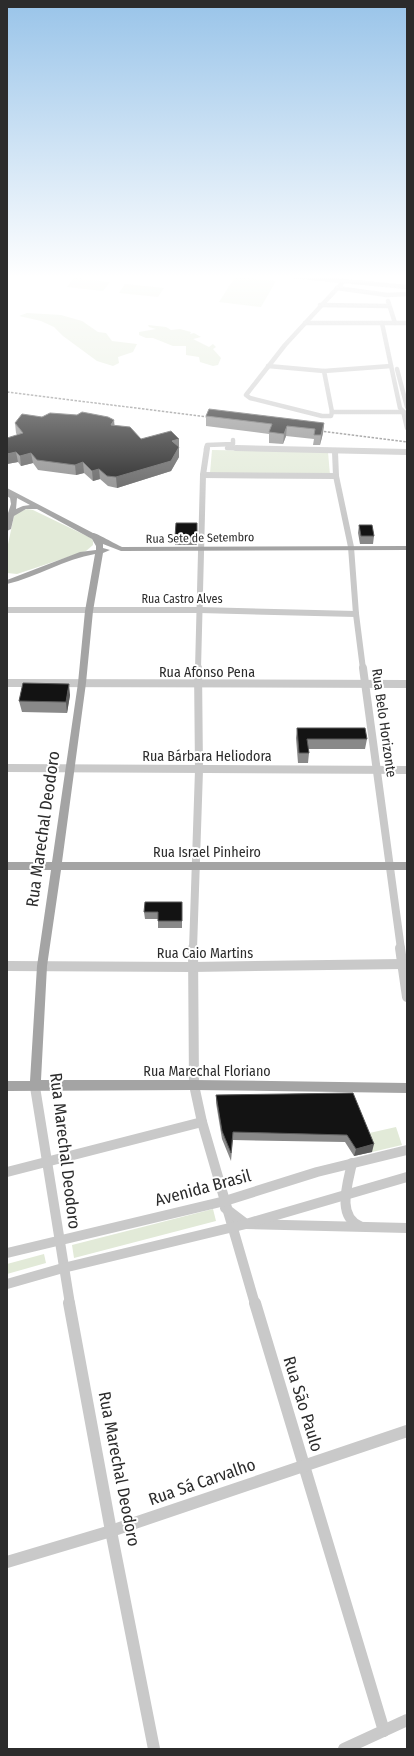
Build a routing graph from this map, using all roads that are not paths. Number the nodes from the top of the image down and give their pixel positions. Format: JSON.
{"nodes":[{"id":1,"x":275,"y":358,"type":"edge"},
{"id":2,"x":390,"y":358,"type":"edge"},
{"id":3,"x":393,"y":358,"type":"edge"},
{"id":4,"x":268,"y":366,"type":"junction"},
{"id":5,"x":391,"y":366,"type":"junction"},
{"id":6,"x":324,"y":371,"type":"junction"},
{"id":7,"x":405,"y":409,"type":"edge"},
{"id":8,"x":332,"y":412,"type":"junction"},
{"id":9,"x":407,"y":428,"type":"edge"},
{"id":10,"x":232,"y":440,"type":"dead end"},
{"id":11,"x":207,"y":446,"type":"junction"},
{"id":12,"x":335,"y":452,"type":"junction"},
{"id":13,"x":407,"y":452,"type":"edge"},
{"id":14,"x":204,"y":474,"type":"junction"},
{"id":15,"x":336,"y":476,"type":"junction"},
{"id":16,"x":7,"y":490,"type":"edge"},
{"id":17,"x":7,"y":493,"type":"edge"},
{"id":18,"x":42,"y":508,"type":"junction"},
{"id":19,"x":12,"y":514,"type":"junction"},
{"id":20,"x":7,"y":529,"type":"edge"},
{"id":21,"x":94,"y":535,"type":"junction"},
{"id":22,"x":201,"y":548,"type":"junction"},
{"id":23,"x":352,"y":548,"type":"junction"},
{"id":24,"x":407,"y":548,"type":"edge"},
{"id":25,"x":121,"y":549,"type":"junction"},
{"id":26,"x":99,"y":550,"type":"junction"},
{"id":27,"x":32,"y":574,"type":"junction"},
{"id":28,"x":7,"y":575,"type":"edge"},
{"id":29,"x":7,"y":582,"type":"edge"},
{"id":30,"x":7,"y":610,"type":"edge"},
{"id":31,"x":200,"y":610,"type":"junction"},
{"id":32,"x":89,"y":611,"type":"junction"},
{"id":33,"x":356,"y":614,"type":"junction"},
{"id":34,"x":7,"y":683,"type":"edge"},
{"id":35,"x":82,"y":683,"type":"junction"},
{"id":36,"x":198,"y":684,"type":"junction"},
{"id":37,"x":366,"y":684,"type":"junction"},
{"id":38,"x":407,"y":684,"type":"edge"},
{"id":39,"x":7,"y":768,"type":"edge"},
{"id":40,"x":70,"y":768,"type":"junction"},
{"id":41,"x":199,"y":770,"type":"junction"},
{"id":42,"x":377,"y":770,"type":"junction"},
{"id":43,"x":407,"y":770,"type":"edge"},
{"id":44,"x":7,"y":866,"type":"edge"},
{"id":45,"x":390,"y":866,"type":"junction"},
{"id":46,"x":407,"y":866,"type":"edge"},
{"id":47,"x":57,"y":867,"type":"junction"},
{"id":48,"x":196,"y":867,"type":"junction"},
{"id":49,"x":403,"y":964,"type":"junction"},
{"id":50,"x":7,"y":966,"type":"edge"},
{"id":51,"x":42,"y":966,"type":"junction"},
{"id":52,"x":192,"y":967,"type":"junction"},
{"id":53,"x":407,"y":997,"type":"edge"},
{"id":54,"x":194,"y":1085,"type":"junction"},
{"id":55,"x":7,"y":1086,"type":"edge"},
{"id":56,"x":35,"y":1086,"type":"junction"},
{"id":57,"x":407,"y":1088,"type":"edge"},
{"id":58,"x":202,"y":1122,"type":"junction"},
{"id":59,"x":407,"y":1150,"type":"edge"},
{"id":60,"x":47,"y":1161,"type":"junction"},
{"id":61,"x":352,"y":1163,"type":"junction"},
{"id":62,"x":7,"y":1172,"type":"edge"},
{"id":63,"x":407,"y":1177,"type":"edge"},
{"id":64,"x":347,"y":1194,"type":"junction"},
{"id":65,"x":223,"y":1204,"type":"junction"},
{"id":66,"x":246,"y":1224,"type":"junction"},
{"id":67,"x":232,"y":1227,"type":"junction"},
{"id":68,"x":370,"y":1228,"type":"junction"},
{"id":69,"x":407,"y":1228,"type":"edge"},
{"id":70,"x":58,"y":1240,"type":"junction"},
{"id":71,"x":7,"y":1253,"type":"edge"},
{"id":72,"x":63,"y":1268,"type":"junction"},
{"id":73,"x":7,"y":1284,"type":"edge"},
{"id":74,"x":407,"y":1431,"type":"edge"},
{"id":75,"x":304,"y":1465,"type":"junction"},
{"id":76,"x":111,"y":1531,"type":"junction"},
{"id":77,"x":7,"y":1562,"type":"edge"},
{"id":78,"x":407,"y":1720,"type":"edge"},
{"id":79,"x":384,"y":1731,"type":"junction"},
{"id":80,"x":154,"y":1749,"type":"edge"},
{"id":81,"x":344,"y":1749,"type":"edge"}],
"edges":[{"from":1,"to":4,"type":"street"},
{"from":2,"to":5,"type":"street"},
{"from":3,"to":7,"type":"street"},
{"from":4,"to":6,"type":"street"},
{"from":4,"to":8,"type":"street"},
{"from":5,"to":6,"type":"street"},
{"from":5,"to":7,"type":"street"},
{"from":6,"to":8,"type":"street"},
{"from":7,"to":8,"type":"street"},
{"from":7,"to":9,"type":"street"},
{"from":10,"to":11,"type":"street"},
{"from":11,"to":12,"type":"street"},
{"from":11,"to":14,"type":"street","name":"Rua São Paulo"},
{"from":12,"to":13,"type":"street"},
{"from":12,"to":15,"type":"street","name":"Rua Belo Horizonte"},
{"from":14,"to":15,"type":"street"},
{"from":14,"to":22,"type":"street","name":"Rua São Paulo"},
{"from":15,"to":23,"type":"street","name":"Rua Belo Horizonte"},
{"from":16,"to":18,"type":"main road","name":"Rua Sete de Setembro"},
{"from":17,"to":19,"type":"main road"},
{"from":18,"to":19,"type":"main road"},
{"from":18,"to":21,"type":"main road","name":"Rua Sete de Setembro"},
{"from":19,"to":20,"type":"main road"},
{"from":21,"to":25,"type":"main road","name":"Rua Sete de Setembro"},
{"from":21,"to":26,"type":"main road"},
{"from":22,"to":23,"type":"main road","name":"Rua Sete de Setembro"},
{"from":22,"to":25,"type":"main road","name":"Rua Sete de Setembro"},
{"from":22,"to":31,"type":"street","name":"Rua São Paulo"},
{"from":23,"to":24,"type":"main road","name":"Rua Sete de Setembro"},
{"from":23,"to":33,"type":"street","name":"Rua Belo Horizonte"},
{"from":25,"to":26,"type":"main road"},
{"from":26,"to":27,"type":"main road"},
{"from":26,"to":32,"type":"main road","name":"Rua Marechal Deodoro"},
{"from":27,"to":28,"type":"main road"},
{"from":27,"to":29,"type":"main road"},
{"from":30,"to":32,"type":"street","name":"Rua Castro Alves"},
{"from":31,"to":32,"type":"street","name":"Rua Castro Alves"},
{"from":31,"to":33,"type":"street","name":"Rua Castro Alves"},
{"from":31,"to":36,"type":"street","name":"Rua São Paulo"},
{"from":32,"to":35,"type":"main road","name":"Rua Marechal Deodoro"},
{"from":33,"to":37,"type":"street","name":"Rua Belo Horizonte"},
{"from":34,"to":35,"type":"street","name":"Rua Afonso Pena"},
{"from":35,"to":36,"type":"street","name":"Rua Afonso Pena"},
{"from":35,"to":40,"type":"main road","name":"Rua Marechal Deodoro"},
{"from":36,"to":37,"type":"street","name":"Rua Afonso Pena"},
{"from":36,"to":41,"type":"street","name":"Rua São Paulo"},
{"from":37,"to":38,"type":"street","name":"Rua Afonso Pena"},
{"from":37,"to":42,"type":"street","name":"Rua Belo Horizonte"},
{"from":39,"to":40,"type":"street","name":"Rua Bárbara Heliodora"},
{"from":40,"to":41,"type":"street","name":"Rua Bárbara Heliodora"},
{"from":40,"to":47,"type":"main road","name":"Rua Marechal Deodoro"},
{"from":41,"to":42,"type":"street","name":"Rua Bárbara Heliodora"},
{"from":41,"to":48,"type":"street","name":"Rua São Paulo"},
{"from":42,"to":43,"type":"street","name":"Rua Bárbara Heliodora"},
{"from":42,"to":45,"type":"street","name":"Rua Belo Horizonte"},
{"from":44,"to":47,"type":"main road","name":"Rua Israel Pinheiro"},
{"from":45,"to":46,"type":"main road","name":"Rua Israel Pinheiro"},
{"from":45,"to":48,"type":"main road","name":"Rua Israel Pinheiro"},
{"from":45,"to":49,"type":"street","name":"Rua Belo Horizonte"},
{"from":47,"to":48,"type":"main road","name":"Rua Israel Pinheiro"},
{"from":47,"to":51,"type":"main road","name":"Rua Marechal Deodoro"},
{"from":48,"to":52,"type":"street","name":"Rua São Paulo"},
{"from":49,"to":52,"type":"street","name":"Rua Caio Martins"},
{"from":49,"to":53,"type":"street","name":"Rua Belo Horizonte"},
{"from":50,"to":51,"type":"street","name":"Rua Caio Martins"},
{"from":51,"to":52,"type":"street","name":"Rua Caio Martins"},
{"from":51,"to":56,"type":"main road","name":"Rua Marechal Deodoro"},
{"from":52,"to":54,"type":"street","name":"Rua São Paulo"},
{"from":54,"to":56,"type":"main road","name":"Rua Marechal Floriano"},
{"from":54,"to":57,"type":"main road","name":"Rua Marechal Floriano"},
{"from":54,"to":58,"type":"street","name":"Rua São Paulo"},
{"from":55,"to":56,"type":"main road","name":"Rua Marechal Floriano"},
{"from":56,"to":60,"type":"street","name":"Rua Marechal Deodoro"},
{"from":58,"to":60,"type":"street"},
{"from":58,"to":65,"type":"street","name":"Rua São Paulo"},
{"from":59,"to":61,"type":"street","name":"Avenida Brasil"},
{"from":60,"to":62,"type":"street"},
{"from":60,"to":70,"type":"street","name":"Rua Marechal Deodoro"},
{"from":61,"to":64,"type":"street"},
{"from":61,"to":65,"type":"street","name":"Avenida Brasil"},
{"from":63,"to":64,"type":"street"},
{"from":64,"to":66,"type":"street"},
{"from":64,"to":68,"type":"street"},
{"from":65,"to":66,"type":"street"},
{"from":65,"to":67,"type":"street","name":"Rua São Paulo"},
{"from":65,"to":70,"type":"street","name":"Avenida Brasil"},
{"from":66,"to":67,"type":"street"},
{"from":66,"to":68,"type":"street"},
{"from":67,"to":72,"type":"street"},
{"from":67,"to":75,"type":"street","name":"Rua São Paulo"},
{"from":68,"to":69,"type":"street"},
{"from":70,"to":71,"type":"street","name":"Avenida Brasil"},
{"from":70,"to":72,"type":"street","name":"Rua Marechal Deodoro"},
{"from":72,"to":73,"type":"street"},
{"from":72,"to":76,"type":"street","name":"Rua Marechal Deodoro"},
{"from":74,"to":75,"type":"street","name":"Rua Sá Carvalho"},
{"from":75,"to":76,"type":"street","name":"Rua Sá Carvalho"},
{"from":75,"to":79,"type":"street","name":"Rua São Paulo"},
{"from":76,"to":77,"type":"street","name":"Rua Sá Carvalho"},
{"from":76,"to":80,"type":"street","name":"Rua Marechal Deodoro"},
{"from":78,"to":79,"type":"street"},
{"from":79,"to":81,"type":"street"}]}
